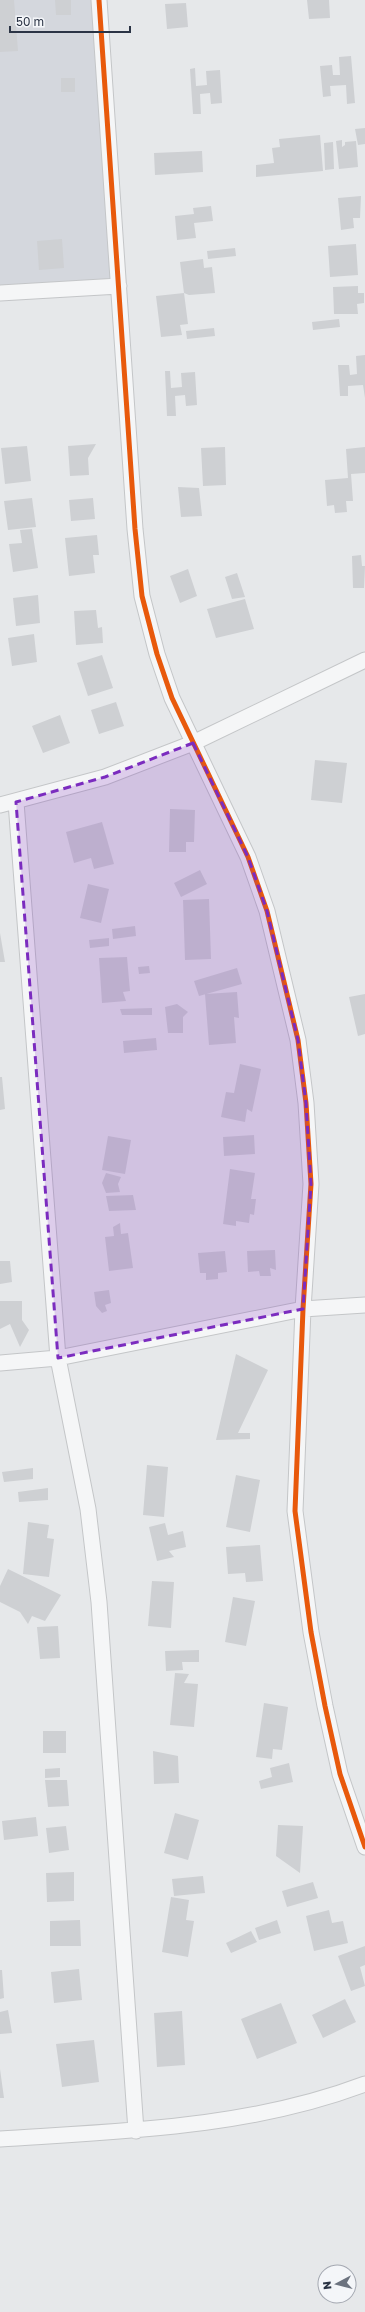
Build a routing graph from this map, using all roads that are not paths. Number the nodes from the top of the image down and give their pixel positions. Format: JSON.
{"nodes":[{"id":1,"x":99,"y":0,"type":"edge"},
{"id":2,"x":119,"y":286,"type":"junction"},
{"id":3,"x":0,"y":293,"type":"edge"},
{"id":4,"x":365,"y":660,"type":"edge"},
{"id":5,"x":193,"y":743,"type":"junction"},
{"id":6,"x":16,"y":802,"type":"junction"},
{"id":7,"x":0,"y":805,"type":"edge"},
{"id":8,"x":365,"y":1305,"type":"edge"},
{"id":9,"x":303,"y":1309,"type":"junction"},
{"id":10,"x":58,"y":1358,"type":"junction"},
{"id":11,"x":0,"y":1363,"type":"edge"},
{"id":12,"x":365,"y":1847,"type":"edge"},
{"id":13,"x":365,"y":2084,"type":"edge"},
{"id":14,"x":136,"y":2131,"type":"junction"},
{"id":15,"x":0,"y":2139,"type":"edge"}],
"edges":[{"from":1,"to":2,"type":"street"},
{"from":2,"to":3,"type":"street"},
{"from":2,"to":5,"type":"street"},
{"from":4,"to":5,"type":"street"},
{"from":5,"to":6,"type":"street"},
{"from":5,"to":9,"type":"street"},
{"from":6,"to":7,"type":"street"},
{"from":6,"to":10,"type":"street"},
{"from":8,"to":9,"type":"street"},
{"from":9,"to":10,"type":"street"},
{"from":9,"to":12,"type":"street"},
{"from":10,"to":11,"type":"street"},
{"from":10,"to":14,"type":"street"},
{"from":13,"to":14,"type":"street"},
{"from":14,"to":15,"type":"street"}]}
